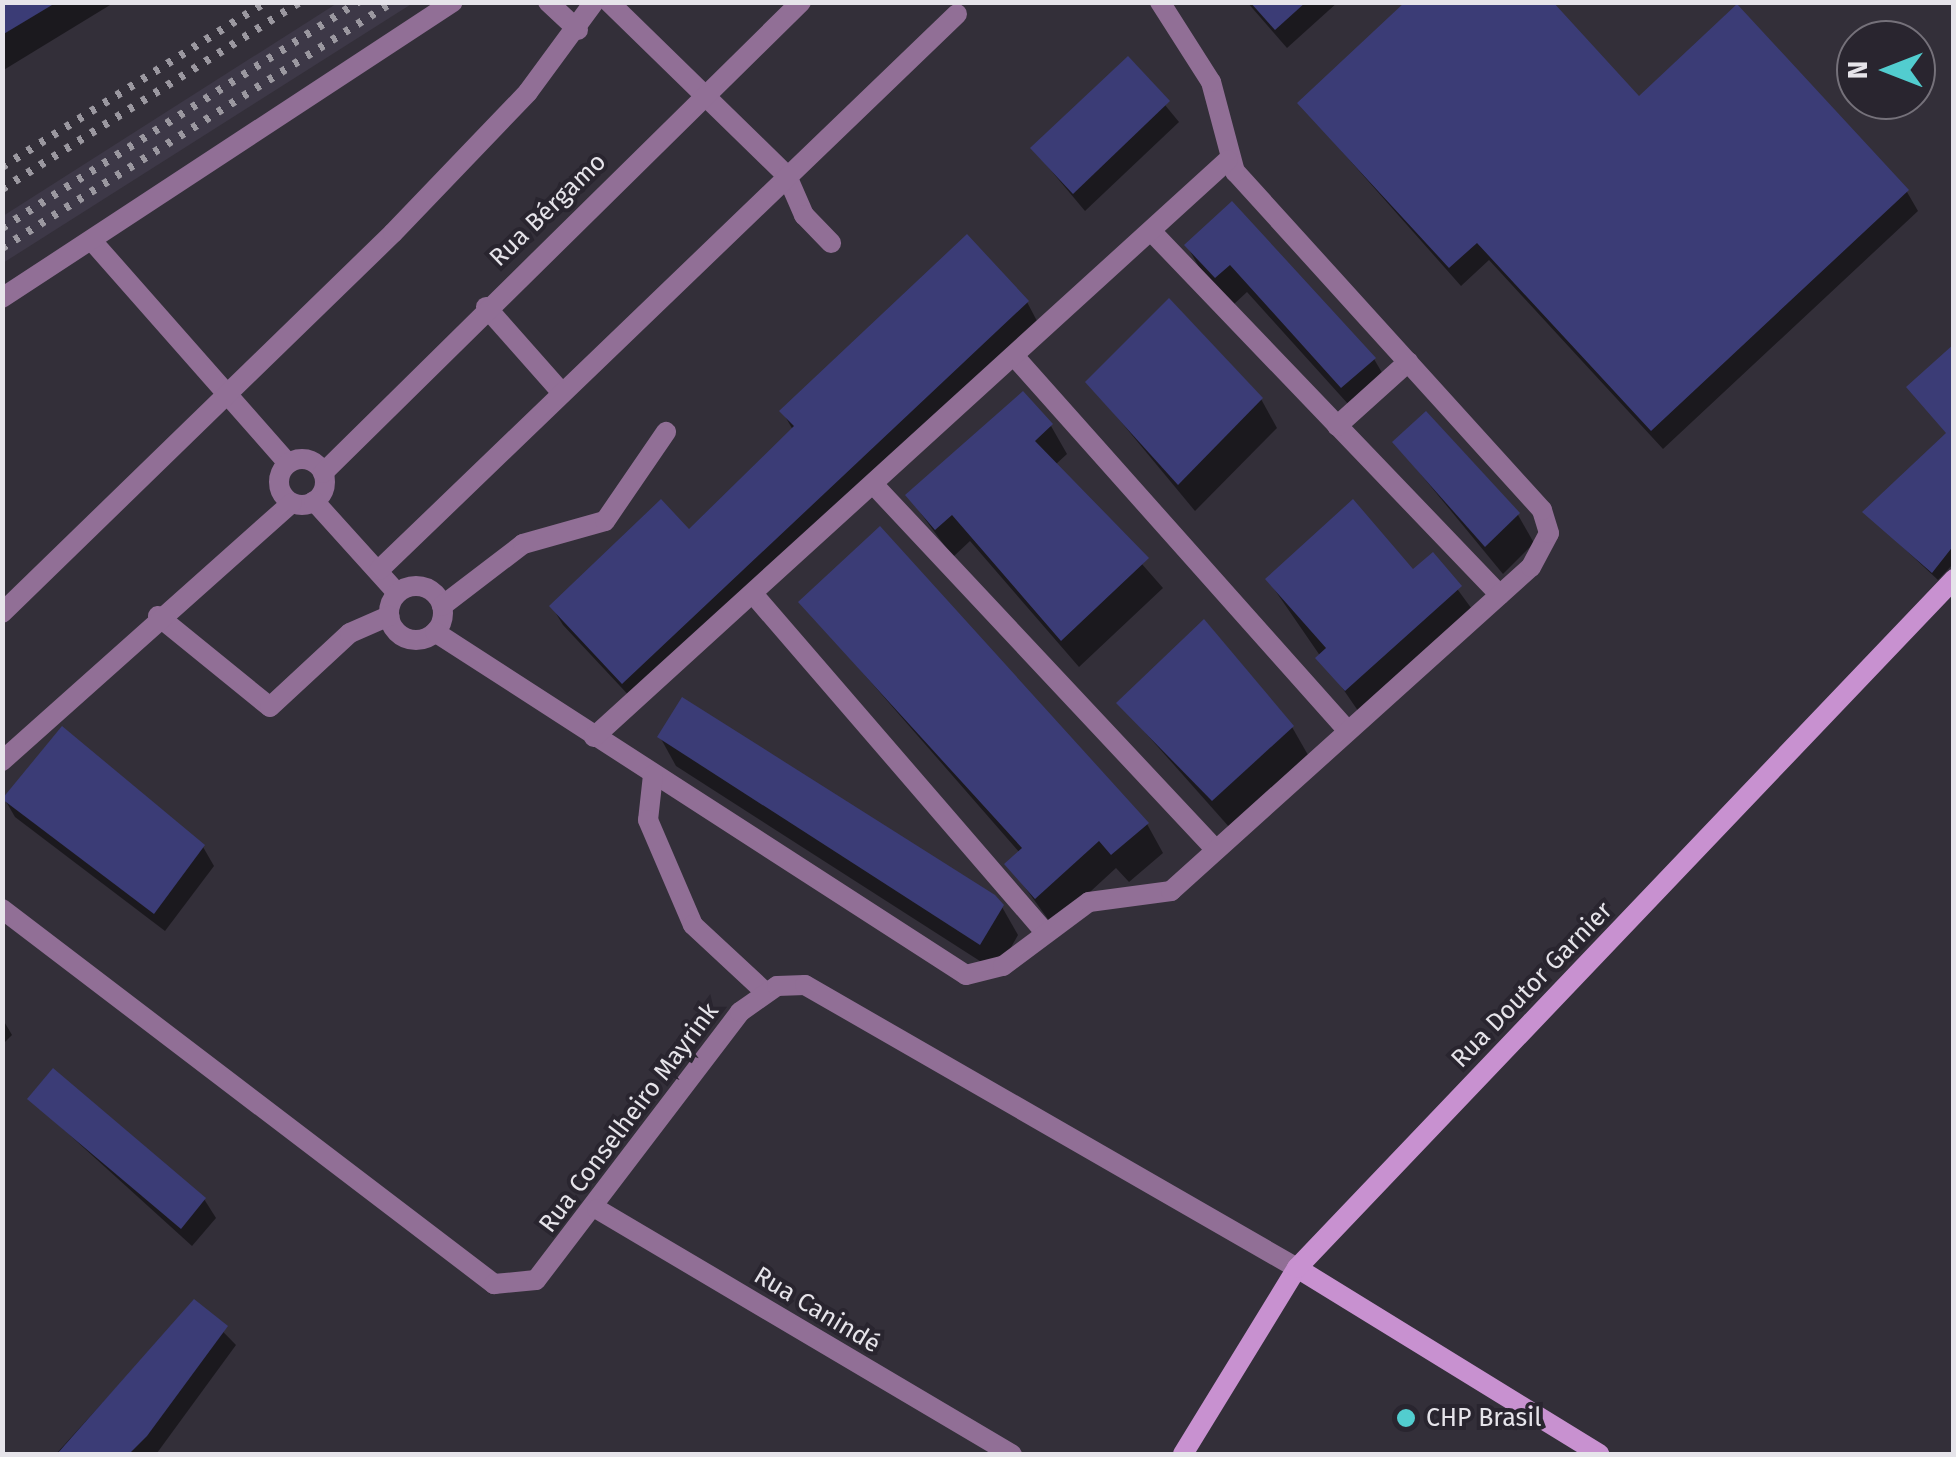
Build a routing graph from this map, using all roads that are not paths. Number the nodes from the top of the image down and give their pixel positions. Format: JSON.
{"nodes":[{"id":1,"x":453,"y":2,"type":"edge"},
{"id":2,"x":548,"y":2,"type":"edge"},
{"id":3,"x":594,"y":2,"type":"edge"},
{"id":4,"x":608,"y":2,"type":"edge"},
{"id":5,"x":801,"y":2,"type":"edge"},
{"id":6,"x":1160,"y":2,"type":"edge"},
{"id":7,"x":957,"y":14,"type":"dead end"},
{"id":8,"x":578,"y":30,"type":"junction"},
{"id":9,"x":703,"y":94,"type":"junction"},
{"id":10,"x":1228,"y":160,"type":"junction"},
{"id":11,"x":787,"y":176,"type":"junction"},
{"id":12,"x":1150,"y":231,"type":"junction"},
{"id":13,"x":94,"y":242,"type":"junction"},
{"id":14,"x":831,"y":242,"type":"dead end"},
{"id":15,"x":2,"y":298,"type":"edge"},
{"id":16,"x":486,"y":306,"type":"junction"},
{"id":17,"x":1014,"y":356,"type":"junction"},
{"id":18,"x":1408,"y":362,"type":"junction"},
{"id":19,"x":562,"y":393,"type":"junction"},
{"id":20,"x":225,"y":398,"type":"junction"},
{"id":21,"x":1338,"y":426,"type":"junction"},
{"id":22,"x":666,"y":432,"type":"dead end"},
{"id":23,"x":283,"y":462,"type":"junction"},
{"id":24,"x":322,"y":483,"type":"junction"},
{"id":25,"x":874,"y":486,"type":"junction"},
{"id":26,"x":289,"y":500,"type":"junction"},
{"id":27,"x":378,"y":570,"type":"junction"},
{"id":28,"x":1954,"y":579,"type":"edge"},
{"id":29,"x":397,"y":593,"type":"junction"},
{"id":30,"x":754,"y":595,"type":"junction"},
{"id":31,"x":1500,"y":596,"type":"junction"},
{"id":32,"x":442,"y":606,"type":"junction"},
{"id":33,"x":2,"y":613,"type":"edge"},
{"id":34,"x":158,"y":616,"type":"junction"},
{"id":35,"x":388,"y":616,"type":"junction"},
{"id":36,"x":435,"y":632,"type":"junction"},
{"id":37,"x":1348,"y":731,"type":"junction"},
{"id":38,"x":594,"y":737,"type":"junction"},
{"id":39,"x":2,"y":761,"type":"edge"},
{"id":40,"x":653,"y":776,"type":"junction"},
{"id":41,"x":1216,"y":850,"type":"junction"},
{"id":42,"x":2,"y":909,"type":"edge"},
{"id":43,"x":1045,"y":932,"type":"junction"},
{"id":44,"x":766,"y":992,"type":"junction"},
{"id":45,"x":597,"y":1209,"type":"junction"},
{"id":46,"x":1296,"y":1268,"type":"junction"},
{"id":47,"x":1012,"y":1454,"type":"edge"},
{"id":48,"x":1183,"y":1454,"type":"edge"},
{"id":49,"x":1599,"y":1454,"type":"edge"}],
"edges":[{"from":1,"to":13,"type":"street"},
{"from":2,"to":8,"type":"street"},
{"from":3,"to":8,"type":"street"},
{"from":4,"to":9,"type":"street"},
{"from":5,"to":9,"type":"street","name":"Rua Bérgamo"},
{"from":6,"to":10,"type":"street"},
{"from":7,"to":11,"type":"street"},
{"from":8,"to":20,"type":"street"},
{"from":9,"to":11,"type":"street"},
{"from":9,"to":16,"type":"street","name":"Rua Bérgamo"},
{"from":10,"to":12,"type":"street"},
{"from":10,"to":18,"type":"street"},
{"from":11,"to":14,"type":"street"},
{"from":11,"to":19,"type":"street"},
{"from":12,"to":17,"type":"street"},
{"from":12,"to":21,"type":"street"},
{"from":13,"to":15,"type":"street"},
{"from":13,"to":20,"type":"street"},
{"from":16,"to":19,"type":"street"},
{"from":16,"to":24,"type":"street","name":"Rua Bérgamo"},
{"from":17,"to":25,"type":"street"},
{"from":17,"to":37,"type":"street"},
{"from":18,"to":21,"type":"street"},
{"from":18,"to":31,"type":"street"},
{"from":19,"to":27,"type":"street"},
{"from":20,"to":23,"type":"street"},
{"from":20,"to":33,"type":"street"},
{"from":21,"to":31,"type":"street"},
{"from":22,"to":32,"type":"street"},
{"from":23,"to":24,"type":"street"},
{"from":23,"to":26,"type":"street"},
{"from":24,"to":26,"type":"street"},
{"from":24,"to":27,"type":"street"},
{"from":25,"to":30,"type":"street"},
{"from":25,"to":41,"type":"street"},
{"from":26,"to":34,"type":"street"},
{"from":27,"to":29,"type":"street"},
{"from":28,"to":46,"type":"main road","name":"Rua Doutor Garnier"},
{"from":29,"to":32,"type":"street"},
{"from":29,"to":35,"type":"street"},
{"from":30,"to":38,"type":"street"},
{"from":30,"to":43,"type":"street"},
{"from":31,"to":37,"type":"street"},
{"from":32,"to":36,"type":"street"},
{"from":34,"to":35,"type":"street"},
{"from":34,"to":39,"type":"street"},
{"from":35,"to":36,"type":"street"},
{"from":36,"to":38,"type":"street"},
{"from":37,"to":41,"type":"street"},
{"from":38,"to":40,"type":"street"},
{"from":40,"to":43,"type":"street"},
{"from":40,"to":44,"type":"street"},
{"from":41,"to":43,"type":"street"},
{"from":42,"to":45,"type":"street","name":"Rua Conselheiro Mayrink"},
{"from":44,"to":45,"type":"street","name":"Rua Conselheiro Mayrink"},
{"from":44,"to":46,"type":"street"},
{"from":45,"to":47,"type":"street","name":"Rua Canindé"},
{"from":46,"to":48,"type":"main road","name":"Rua Doutor Garnier"},
{"from":46,"to":49,"type":"main road"}]}
